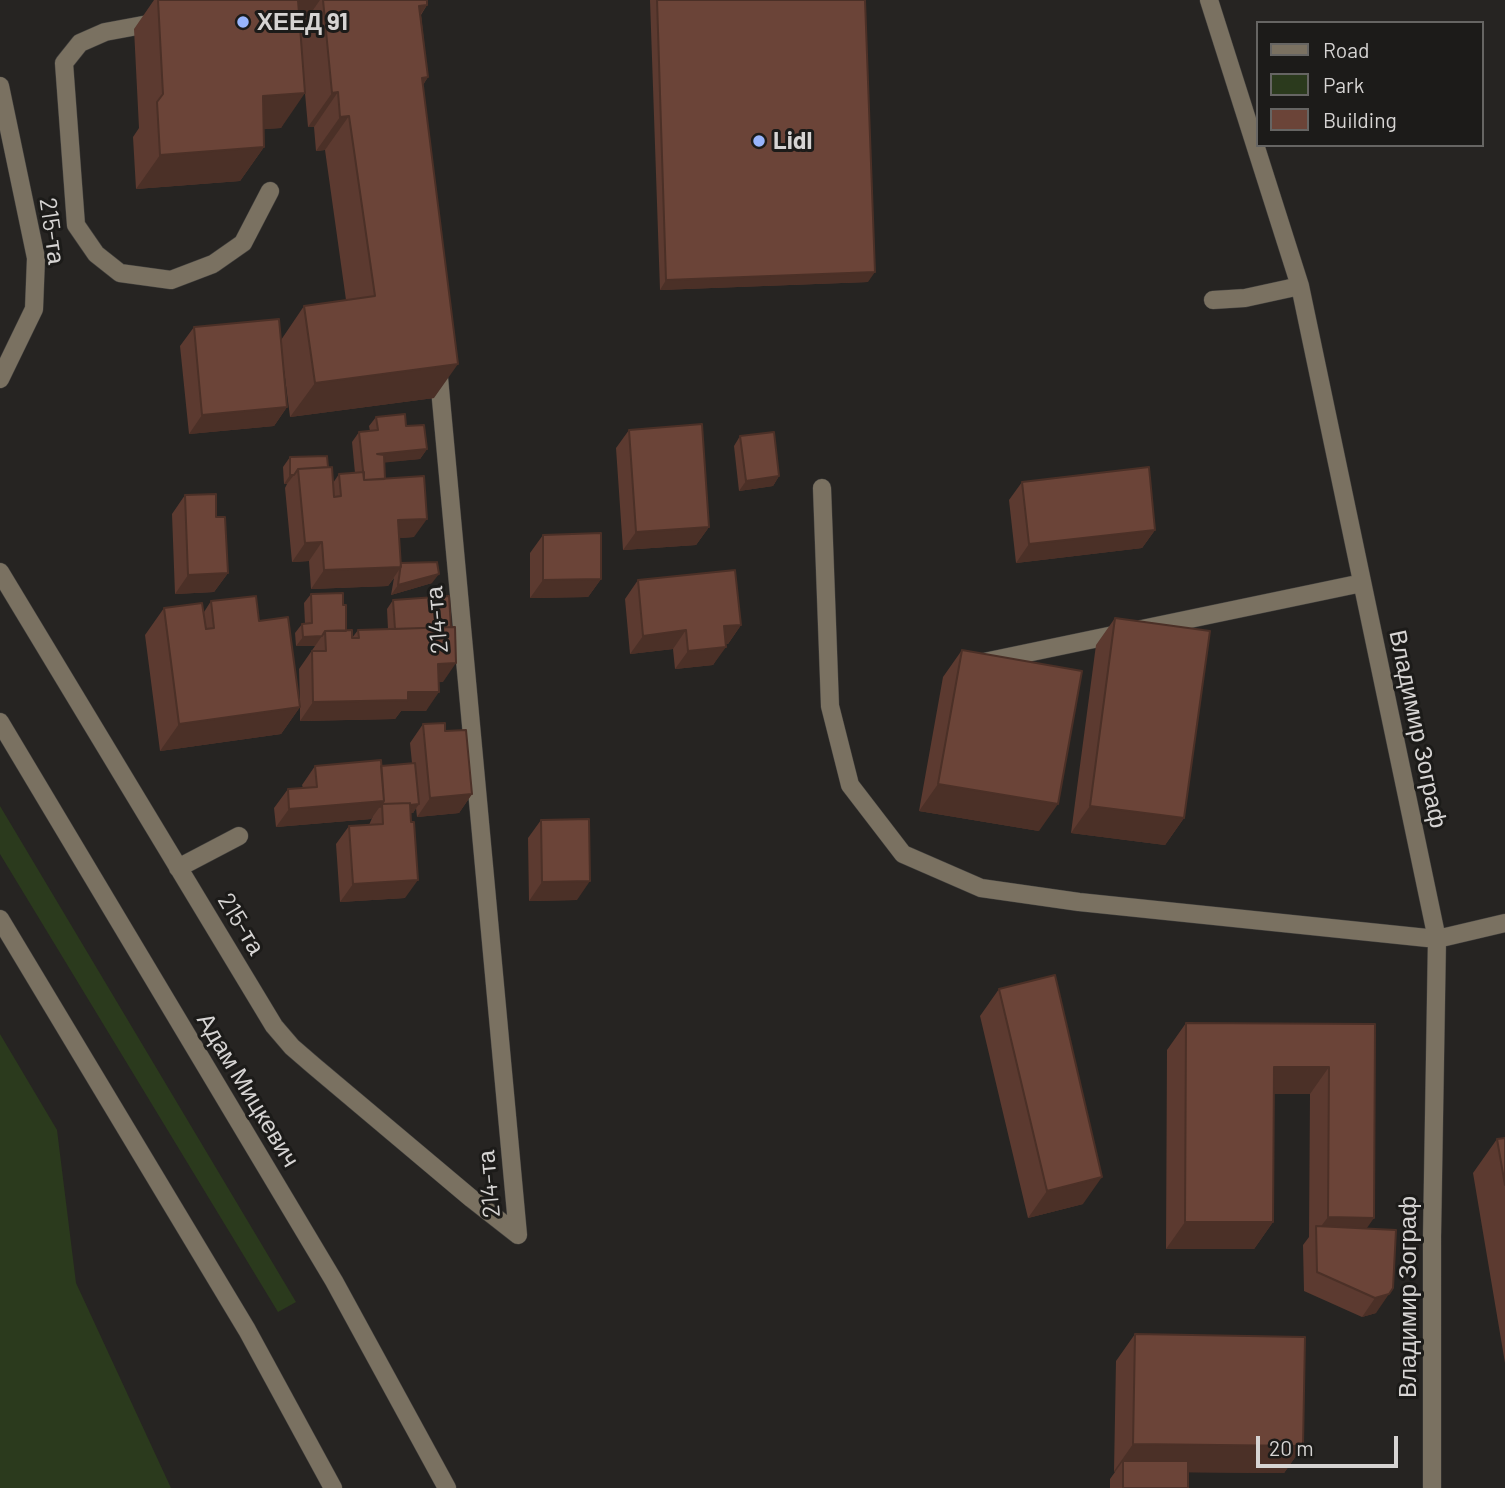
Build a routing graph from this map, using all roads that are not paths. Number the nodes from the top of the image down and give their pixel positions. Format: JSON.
{"nodes":[{"id":1,"x":1209,"y":0,"type":"edge"},
{"id":2,"x":173,"y":20,"type":"edge"},
{"id":3,"x":0,"y":86,"type":"edge"},
{"id":4,"x":270,"y":191,"type":"dead end"},
{"id":5,"x":1300,"y":286,"type":"junction"},
{"id":6,"x":1213,"y":300,"type":"dead end"},
{"id":7,"x":436,"y":347,"type":"edge"},
{"id":8,"x":0,"y":379,"type":"edge"},
{"id":9,"x":822,"y":488,"type":"dead end"},
{"id":10,"x":0,"y":572,"type":"edge"},
{"id":11,"x":1362,"y":583,"type":"junction"},
{"id":12,"x":984,"y":662,"type":"edge"},
{"id":13,"x":0,"y":722,"type":"edge"},
{"id":14,"x":239,"y":835,"type":"dead end"},
{"id":15,"x":178,"y":868,"type":"junction"},
{"id":16,"x":0,"y":919,"type":"edge"},
{"id":17,"x":1505,"y":923,"type":"edge"},
{"id":18,"x":1437,"y":939,"type":"junction"},
{"id":19,"x":518,"y":1235,"type":"joint"},
{"id":20,"x":333,"y":1488,"type":"edge"},
{"id":21,"x":447,"y":1488,"type":"edge"},
{"id":22,"x":1432,"y":1488,"type":"edge"}],
"edges":[{"from":1,"to":5,"type":"street","name":"Владимир Зограф"},
{"from":2,"to":4,"type":"street"},
{"from":3,"to":8,"type":"street","name":"215-та"},
{"from":5,"to":6,"type":"street"},
{"from":5,"to":11,"type":"street","name":"Владимир Зограф"},
{"from":7,"to":19,"type":"street","name":"214-та"},
{"from":9,"to":18,"type":"street"},
{"from":10,"to":15,"type":"street","name":"215-та"},
{"from":11,"to":12,"type":"street"},
{"from":11,"to":18,"type":"street","name":"Владимир Зограф"},
{"from":13,"to":21,"type":"street","name":"Адам Мицкевич"},
{"from":14,"to":15,"type":"street"},
{"from":15,"to":19,"type":"street","name":"215-та"},
{"from":16,"to":20,"type":"street"},
{"from":17,"to":18,"type":"street"},
{"from":18,"to":22,"type":"street","name":"Владимир Зограф"}]}
